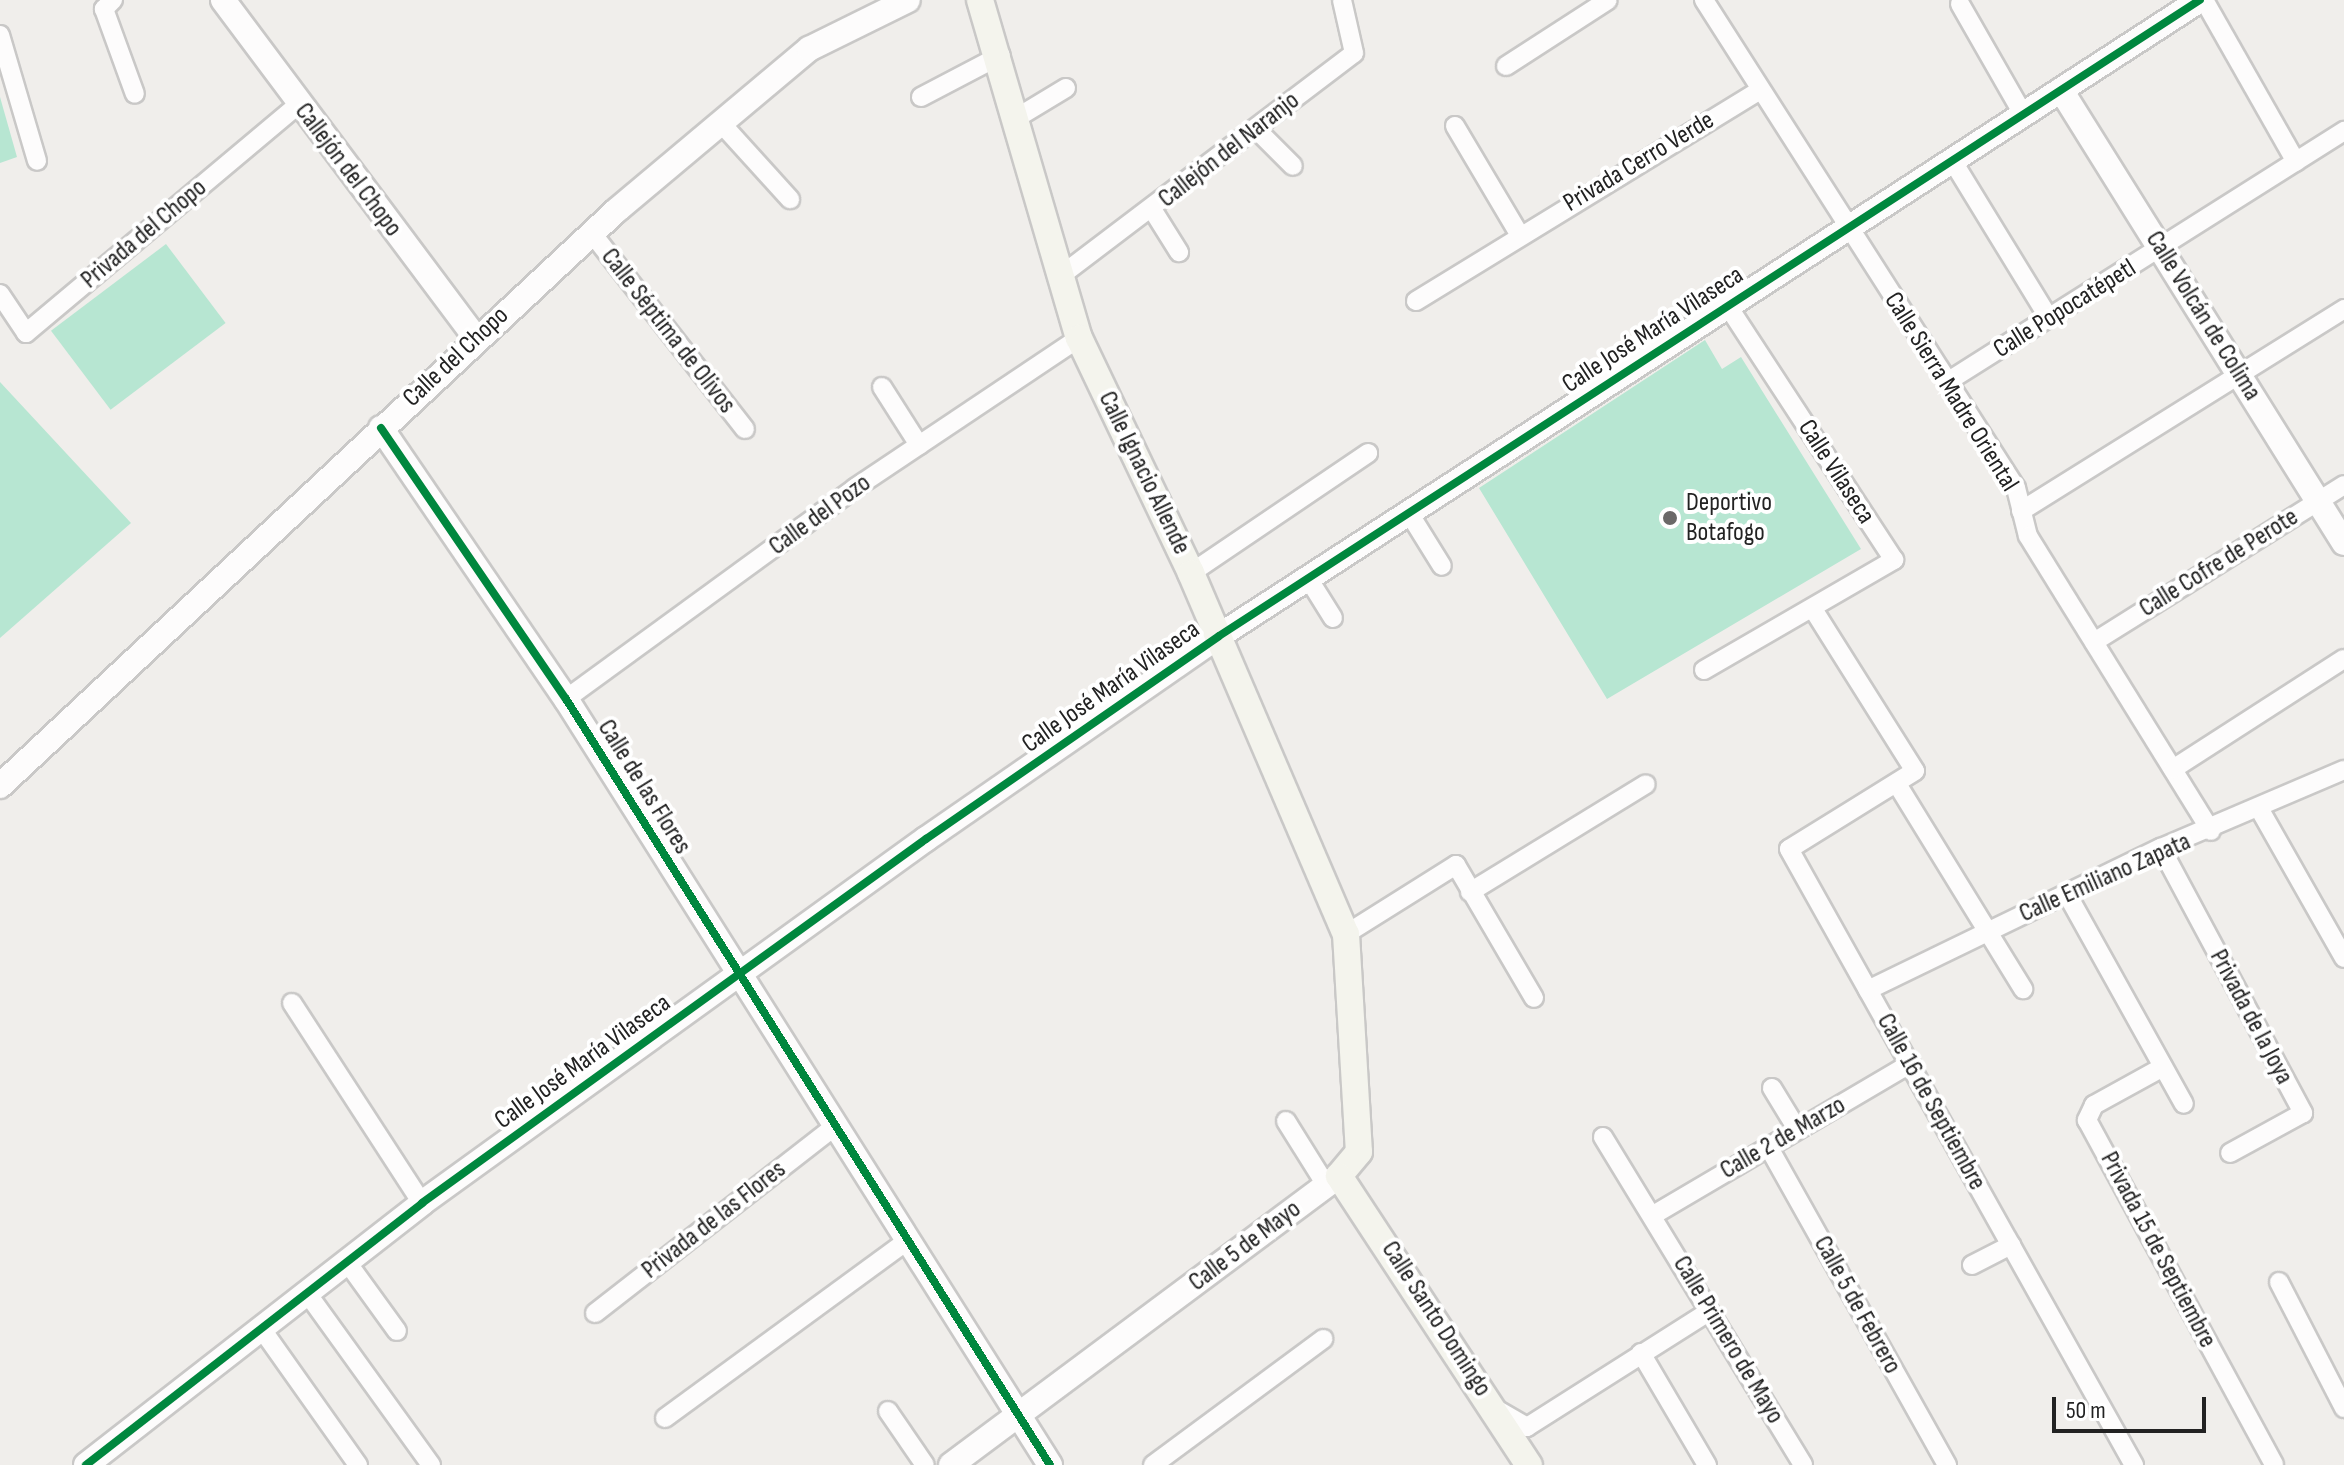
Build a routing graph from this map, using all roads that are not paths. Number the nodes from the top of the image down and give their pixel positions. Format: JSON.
{"nodes":[{"id":1,"x":113,"y":0,"type":"edge"},
{"id":2,"x":223,"y":0,"type":"edge"},
{"id":3,"x":908,"y":0,"type":"edge"},
{"id":4,"x":980,"y":0,"type":"edge"},
{"id":5,"x":1342,"y":0,"type":"edge"},
{"id":6,"x":1608,"y":0,"type":"edge"},
{"id":7,"x":1704,"y":0,"type":"edge"},
{"id":8,"x":2202,"y":0,"type":"edge"},
{"id":9,"x":1960,"y":4,"type":"dead end"},
{"id":10,"x":0,"y":35,"type":"edge"},
{"id":11,"x":1001,"y":55,"type":"junction"},
{"id":12,"x":1506,"y":66,"type":"dead end"},
{"id":13,"x":1066,"y":88,"type":"dead end"},
{"id":14,"x":1760,"y":90,"type":"junction"},
{"id":15,"x":2061,"y":90,"type":"junction"},
{"id":16,"x":135,"y":94,"type":"dead end"},
{"id":17,"x":921,"y":97,"type":"dead end"},
{"id":18,"x":298,"y":105,"type":"junction"},
{"id":19,"x":2023,"y":114,"type":"junction"},
{"id":20,"x":1018,"y":117,"type":"junction"},
{"id":21,"x":721,"y":123,"type":"junction"},
{"id":22,"x":1455,"y":126,"type":"dead end"},
{"id":23,"x":1256,"y":129,"type":"junction"},
{"id":24,"x":2344,"y":131,"type":"edge"},
{"id":25,"x":1952,"y":160,"type":"junction"},
{"id":26,"x":37,"y":161,"type":"dead end"},
{"id":27,"x":2296,"y":162,"type":"junction"},
{"id":28,"x":1293,"y":166,"type":"dead end"},
{"id":29,"x":790,"y":199,"type":"dead end"},
{"id":30,"x":1152,"y":209,"type":"junction"},
{"id":31,"x":1846,"y":229,"type":"junction"},
{"id":32,"x":591,"y":232,"type":"junction"},
{"id":33,"x":1519,"y":234,"type":"junction"},
{"id":34,"x":2160,"y":249,"type":"junction"},
{"id":35,"x":1179,"y":252,"type":"dead end"},
{"id":36,"x":1059,"y":277,"type":"junction"},
{"id":37,"x":0,"y":294,"type":"edge"},
{"id":38,"x":1416,"y":301,"type":"dead end"},
{"id":39,"x":1727,"y":305,"type":"junction"},
{"id":40,"x":2344,"y":309,"type":"edge"},
{"id":41,"x":2049,"y":318,"type":"junction"},
{"id":42,"x":475,"y":337,"type":"junction"},
{"id":43,"x":1079,"y":338,"type":"junction"},
{"id":44,"x":2242,"y":377,"type":"junction"},
{"id":45,"x":1947,"y":382,"type":"junction"},
{"id":46,"x":882,"y":387,"type":"dead end"},
{"id":47,"x":381,"y":428,"type":"junction"},
{"id":48,"x":745,"y":429,"type":"dead end"},
{"id":49,"x":919,"y":445,"type":"junction"},
{"id":50,"x":1368,"y":453,"type":"dead end"},
{"id":51,"x":2344,"y":485,"type":"edge"},
{"id":52,"x":2317,"y":502,"type":"junction"},
{"id":53,"x":2021,"y":511,"type":"junction"},
{"id":54,"x":1409,"y":513,"type":"junction"},
{"id":55,"x":2344,"y":543,"type":"edge"},
{"id":56,"x":1442,"y":566,"type":"dead end"},
{"id":57,"x":1191,"y":573,"type":"junction"},
{"id":58,"x":1308,"y":578,"type":"junction"},
{"id":59,"x":1813,"y":609,"type":"junction"},
{"id":60,"x":1333,"y":618,"type":"dead end"},
{"id":61,"x":1219,"y":636,"type":"junction"},
{"id":62,"x":2094,"y":642,"type":"junction"},
{"id":63,"x":2344,"y":659,"type":"edge"},
{"id":64,"x":1704,"y":670,"type":"dead end"},
{"id":65,"x":566,"y":699,"type":"junction"},
{"id":66,"x":2173,"y":769,"type":"junction"},
{"id":67,"x":2344,"y":770,"type":"edge"},
{"id":68,"x":1646,"y":784,"type":"dead end"},
{"id":69,"x":1897,"y":784,"type":"junction"},
{"id":70,"x":0,"y":786,"type":"edge"},
{"id":71,"x":2260,"y":810,"type":"junction"},
{"id":72,"x":2211,"y":831,"type":"junction"},
{"id":73,"x":2161,"y":848,"type":"junction"},
{"id":74,"x":1470,"y":892,"type":"junction"},
{"id":75,"x":2067,"y":894,"type":"junction"},
{"id":76,"x":1987,"y":932,"type":"junction"},
{"id":77,"x":1346,"y":934,"type":"junction"},
{"id":78,"x":2344,"y":958,"type":"edge"},
{"id":79,"x":737,"y":975,"type":"junction"},
{"id":80,"x":2023,"y":989,"type":"dead end"},
{"id":81,"x":1868,"y":990,"type":"junction"},
{"id":82,"x":1534,"y":998,"type":"dead end"},
{"id":83,"x":292,"y":1003,"type":"dead end"},
{"id":84,"x":1911,"y":1063,"type":"junction"},
{"id":85,"x":2163,"y":1067,"type":"junction"},
{"id":86,"x":1772,"y":1088,"type":"dead end"},
{"id":87,"x":2184,"y":1104,"type":"dead end"},
{"id":88,"x":1286,"y":1121,"type":"dead end"},
{"id":89,"x":834,"y":1127,"type":"junction"},
{"id":90,"x":1797,"y":1129,"type":"junction"},
{"id":91,"x":1603,"y":1137,"type":"dead end"},
{"id":92,"x":1768,"y":1146,"type":"junction"},
{"id":93,"x":2230,"y":1153,"type":"dead end"},
{"id":94,"x":1332,"y":1180,"type":"junction"},
{"id":95,"x":422,"y":1203,"type":"junction"},
{"id":96,"x":1655,"y":1214,"type":"junction"},
{"id":97,"x":907,"y":1241,"type":"junction"},
{"id":98,"x":2011,"y":1245,"type":"junction"},
{"id":99,"x":347,"y":1262,"type":"junction"},
{"id":100,"x":1972,"y":1265,"type":"dead end"},
{"id":101,"x":2279,"y":1282,"type":"dead end"},
{"id":102,"x":307,"y":1293,"type":"junction"},
{"id":103,"x":1708,"y":1312,"type":"junction"},
{"id":104,"x":595,"y":1313,"type":"dead end"},
{"id":105,"x":261,"y":1328,"type":"junction"},
{"id":106,"x":397,"y":1331,"type":"dead end"},
{"id":107,"x":1323,"y":1339,"type":"dead end"},
{"id":108,"x":1641,"y":1353,"type":"junction"},
{"id":109,"x":2344,"y":1408,"type":"edge"},
{"id":110,"x":1496,"y":1409,"type":"junction"},
{"id":111,"x":888,"y":1411,"type":"dead end"},
{"id":112,"x":1019,"y":1416,"type":"junction"},
{"id":113,"x":665,"y":1418,"type":"dead end"},
{"id":114,"x":86,"y":1465,"type":"edge"},
{"id":115,"x":358,"y":1465,"type":"edge"},
{"id":116,"x":431,"y":1465,"type":"edge"},
{"id":117,"x":925,"y":1465,"type":"edge"},
{"id":118,"x":951,"y":1465,"type":"edge"},
{"id":119,"x":1050,"y":1465,"type":"edge"},
{"id":120,"x":1153,"y":1465,"type":"edge"},
{"id":121,"x":1529,"y":1465,"type":"edge"},
{"id":122,"x":1707,"y":1465,"type":"edge"},
{"id":123,"x":1803,"y":1465,"type":"edge"},
{"id":124,"x":1947,"y":1465,"type":"edge"},
{"id":125,"x":2134,"y":1465,"type":"edge"},
{"id":126,"x":2274,"y":1465,"type":"edge"}],
"edges":[{"from":1,"to":16,"type":"street"},
{"from":2,"to":18,"type":"street","name":"Callejón del Chopo"},
{"from":3,"to":21,"type":"street","name":"Calle del Chopo"},
{"from":4,"to":11,"type":"main road","name":"Calle Ignacio Allende"},
{"from":5,"to":23,"type":"street","name":"Callejón del Naranjo"},
{"from":6,"to":12,"type":"street"},
{"from":7,"to":14,"type":"street","name":"Calle Sierra Madre Oriental"},
{"from":8,"to":15,"type":"street","name":"Calle José María Vilaseca"},
{"from":8,"to":27,"type":"street"},
{"from":9,"to":19,"type":"street"},
{"from":10,"to":26,"type":"street"},
{"from":11,"to":17,"type":"street"},
{"from":11,"to":20,"type":"main road","name":"Calle Ignacio Allende"},
{"from":13,"to":20,"type":"street"},
{"from":14,"to":31,"type":"street","name":"Calle Sierra Madre Oriental"},
{"from":14,"to":33,"type":"street","name":"Privada Cerro Verde"},
{"from":15,"to":19,"type":"street","name":"Calle José María Vilaseca"},
{"from":15,"to":34,"type":"street","name":"Calle Volcán de Colima"},
{"from":18,"to":37,"type":"street","name":"Privada del Chopo"},
{"from":18,"to":42,"type":"street","name":"Callejón del Chopo"},
{"from":19,"to":25,"type":"street","name":"Calle José María Vilaseca"},
{"from":20,"to":36,"type":"main road","name":"Calle Ignacio Allende"},
{"from":21,"to":29,"type":"street"},
{"from":21,"to":32,"type":"street","name":"Calle del Chopo"},
{"from":22,"to":33,"type":"street"},
{"from":23,"to":28,"type":"street"},
{"from":23,"to":30,"type":"street","name":"Callejón del Naranjo"},
{"from":24,"to":27,"type":"street","name":"Calle Popocatépetl"},
{"from":25,"to":31,"type":"street","name":"Calle José María Vilaseca"},
{"from":25,"to":41,"type":"street"},
{"from":27,"to":34,"type":"street","name":"Calle Popocatépetl"},
{"from":30,"to":35,"type":"street"},
{"from":30,"to":36,"type":"street","name":"Callejón del Naranjo"},
{"from":31,"to":39,"type":"street","name":"Calle José María Vilaseca"},
{"from":31,"to":45,"type":"street","name":"Calle Sierra Madre Oriental"},
{"from":32,"to":42,"type":"street","name":"Calle del Chopo"},
{"from":32,"to":48,"type":"street","name":"Calle Séptima de Olivos"},
{"from":33,"to":38,"type":"street","name":"Privada Cerro Verde"},
{"from":34,"to":41,"type":"street","name":"Calle Popocatépetl"},
{"from":34,"to":44,"type":"street","name":"Calle Volcán de Colima"},
{"from":36,"to":43,"type":"main road","name":"Calle Ignacio Allende"},
{"from":39,"to":54,"type":"street","name":"Calle José María Vilaseca"},
{"from":39,"to":59,"type":"street","name":"Calle Vilaseca"},
{"from":40,"to":44,"type":"street"},
{"from":41,"to":45,"type":"street","name":"Calle Popocatépetl"},
{"from":42,"to":47,"type":"street","name":"Calle del Chopo"},
{"from":43,"to":49,"type":"street","name":"Calle del Pozo"},
{"from":43,"to":57,"type":"main road","name":"Calle Ignacio Allende"},
{"from":44,"to":52,"type":"street","name":"Calle Volcán de Colima"},
{"from":44,"to":53,"type":"street"},
{"from":45,"to":53,"type":"street","name":"Calle Sierra Madre Oriental"},
{"from":46,"to":49,"type":"street"},
{"from":47,"to":65,"type":"street","name":"Calle de las Flores"},
{"from":47,"to":70,"type":"street","name":"Calle del Chopo"},
{"from":49,"to":65,"type":"street","name":"Calle del Pozo"},
{"from":50,"to":57,"type":"street"},
{"from":51,"to":52,"type":"street","name":"Calle Cofre de Perote"},
{"from":52,"to":55,"type":"street","name":"Calle Volcán de Colima"},
{"from":52,"to":62,"type":"street","name":"Calle Cofre de Perote"},
{"from":53,"to":62,"type":"street","name":"Calle Sierra Madre Oriental"},
{"from":54,"to":56,"type":"street"},
{"from":54,"to":58,"type":"street","name":"Calle José María Vilaseca"},
{"from":57,"to":61,"type":"main road","name":"Calle Ignacio Allende"},
{"from":58,"to":60,"type":"street"},
{"from":58,"to":61,"type":"street","name":"Calle José María Vilaseca"},
{"from":59,"to":64,"type":"street","name":"Calle Vilaseca"},
{"from":59,"to":69,"type":"street"},
{"from":61,"to":77,"type":"main road","name":"Calle Ignacio Allende"},
{"from":61,"to":79,"type":"street","name":"Calle José María Vilaseca"},
{"from":62,"to":66,"type":"street","name":"Calle Sierra Madre Oriental"},
{"from":63,"to":66,"type":"street"},
{"from":65,"to":79,"type":"street","name":"Calle de las Flores"},
{"from":66,"to":72,"type":"street","name":"Calle Sierra Madre Oriental"},
{"from":67,"to":71,"type":"street","name":"Calle Emiliano Zapata"},
{"from":68,"to":74,"type":"street"},
{"from":69,"to":76,"type":"street"},
{"from":69,"to":81,"type":"street","name":"Calle 16 de Septiembre"},
{"from":71,"to":72,"type":"street","name":"Calle Emiliano Zapata"},
{"from":71,"to":78,"type":"street"},
{"from":72,"to":73,"type":"street","name":"Calle Emiliano Zapata"},
{"from":73,"to":75,"type":"street","name":"Calle Emiliano Zapata"},
{"from":73,"to":93,"type":"street","name":"Privada de la Joya"},
{"from":74,"to":77,"type":"street"},
{"from":74,"to":82,"type":"street"},
{"from":75,"to":76,"type":"street","name":"Calle Emiliano Zapata"},
{"from":75,"to":85,"type":"street"},
{"from":76,"to":80,"type":"street"},
{"from":76,"to":81,"type":"street","name":"Calle Emiliano Zapata"},
{"from":77,"to":94,"type":"main road","name":"Calle 5 de Mayo"},
{"from":79,"to":89,"type":"street","name":"Calle de las Flores"},
{"from":79,"to":95,"type":"street","name":"Calle José María Vilaseca"},
{"from":81,"to":84,"type":"street","name":"Calle 16 de Septiembre"},
{"from":83,"to":95,"type":"street"},
{"from":84,"to":90,"type":"street","name":"Calle 2 de Marzo"},
{"from":84,"to":98,"type":"street","name":"Calle 16 de Septiembre"},
{"from":85,"to":87,"type":"street"},
{"from":85,"to":126,"type":"street","name":"Privada 15 de Septiembre"},
{"from":86,"to":90,"type":"street"},
{"from":88,"to":94,"type":"street"},
{"from":89,"to":97,"type":"street","name":"Calle de las Flores"},
{"from":89,"to":104,"type":"street","name":"Privada de las Flores"},
{"from":90,"to":92,"type":"street","name":"Calle 2 de Marzo"},
{"from":91,"to":96,"type":"street","name":"Calle Primero de Mayo"},
{"from":92,"to":96,"type":"street","name":"Calle 2 de Marzo"},
{"from":92,"to":124,"type":"street","name":"Calle 5 de Febrero"},
{"from":94,"to":110,"type":"main road","name":"Calle Santo Domingo"},
{"from":94,"to":112,"type":"street","name":"Calle 5 de Mayo"},
{"from":95,"to":99,"type":"street","name":"Calle José María Vilaseca"},
{"from":96,"to":103,"type":"street","name":"Calle Primero de Mayo"},
{"from":97,"to":112,"type":"street","name":"Calle de las Flores"},
{"from":97,"to":113,"type":"street"},
{"from":98,"to":100,"type":"street"},
{"from":98,"to":125,"type":"street","name":"Calle 16 de Septiembre"},
{"from":99,"to":102,"type":"street","name":"Calle José María Vilaseca"},
{"from":99,"to":106,"type":"street"},
{"from":101,"to":109,"type":"street"},
{"from":102,"to":105,"type":"street","name":"Calle José María Vilaseca"},
{"from":102,"to":116,"type":"street"},
{"from":103,"to":108,"type":"street"},
{"from":103,"to":123,"type":"street","name":"Calle Primero de Mayo"},
{"from":105,"to":114,"type":"street","name":"Calle José María Vilaseca"},
{"from":105,"to":115,"type":"street"},
{"from":107,"to":120,"type":"street"},
{"from":108,"to":110,"type":"street"},
{"from":108,"to":122,"type":"street"},
{"from":110,"to":121,"type":"main road","name":"Calle Santo Domingo"},
{"from":111,"to":117,"type":"street"},
{"from":112,"to":118,"type":"street","name":"Calle 5 de Mayo"},
{"from":112,"to":119,"type":"street","name":"Calle de las Flores"}]}
